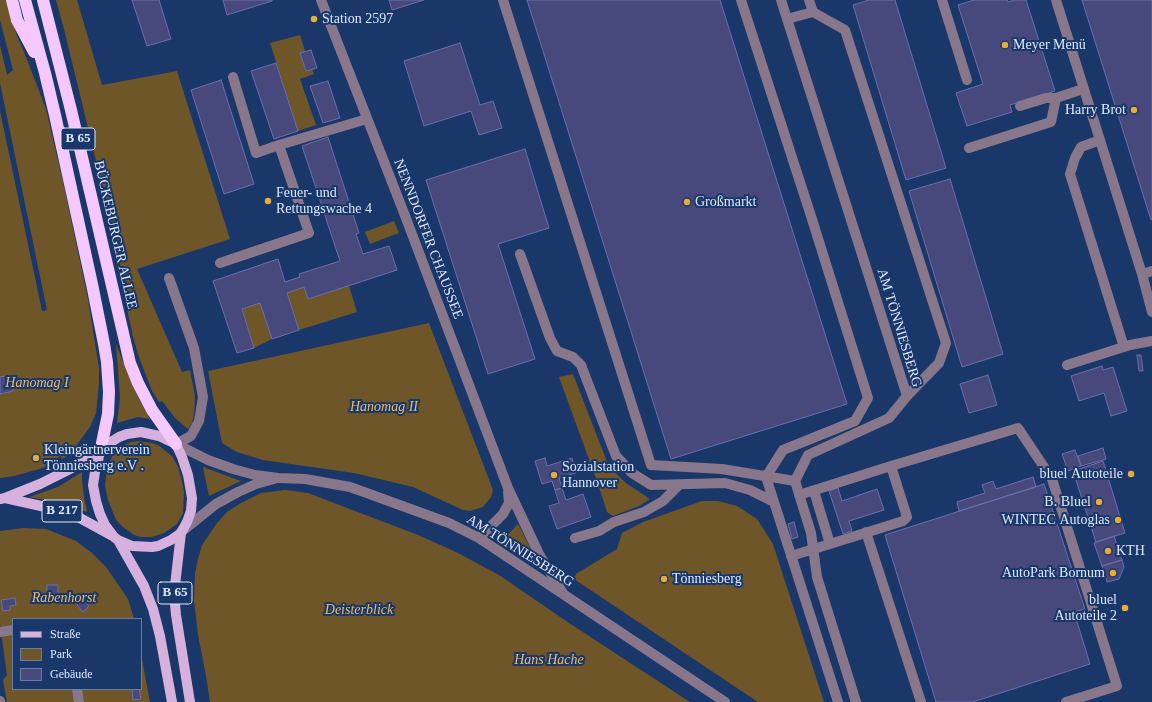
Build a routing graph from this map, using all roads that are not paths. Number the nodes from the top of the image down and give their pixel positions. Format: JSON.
{"nodes":[{"id":1,"x":12,"y":0,"type":"edge"},
{"id":2,"x":25,"y":0,"type":"edge"},
{"id":3,"x":44,"y":0,"type":"edge"},
{"id":4,"x":322,"y":0,"type":"edge"},
{"id":5,"x":503,"y":0,"type":"edge"},
{"id":6,"x":741,"y":0,"type":"edge"},
{"id":7,"x":781,"y":0,"type":"edge"},
{"id":8,"x":809,"y":0,"type":"edge"},
{"id":9,"x":942,"y":0,"type":"edge"},
{"id":10,"x":1056,"y":0,"type":"edge"},
{"id":11,"x":813,"y":12,"type":"junction"},
{"id":12,"x":787,"y":19,"type":"junction"},
{"id":13,"x":45,"y":73,"type":"junction"},
{"id":14,"x":233,"y":77,"type":"dead end"},
{"id":15,"x":967,"y":80,"type":"dead end"},
{"id":16,"x":1083,"y":89,"type":"junction"},
{"id":17,"x":1056,"y":98,"type":"junction"},
{"id":18,"x":1020,"y":106,"type":"dead end"},
{"id":19,"x":367,"y":119,"type":"junction"},
{"id":20,"x":1100,"y":140,"type":"junction"},
{"id":21,"x":279,"y":145,"type":"junction"},
{"id":22,"x":969,"y":148,"type":"dead end"},
{"id":23,"x":520,"y":254,"type":"dead end"},
{"id":24,"x":220,"y":263,"type":"dead end"},
{"id":25,"x":1152,"y":271,"type":"edge"},
{"id":26,"x":1142,"y":274,"type":"junction"},
{"id":27,"x":169,"y":278,"type":"dead end"},
{"id":28,"x":1152,"y":312,"type":"edge"},
{"id":29,"x":1152,"y":341,"type":"edge"},
{"id":30,"x":1124,"y":347,"type":"junction"},
{"id":31,"x":1067,"y":365,"type":"dead end"},
{"id":32,"x":907,"y":396,"type":"junction"},
{"id":33,"x":176,"y":444,"type":"junction"},
{"id":34,"x":101,"y":448,"type":"junction"},
{"id":35,"x":891,"y":466,"type":"junction"},
{"id":36,"x":766,"y":477,"type":"junction"},
{"id":37,"x":278,"y":478,"type":"junction"},
{"id":38,"x":795,"y":482,"type":"junction"},
{"id":39,"x":679,"y":485,"type":"junction"},
{"id":40,"x":508,"y":488,"type":"junction"},
{"id":41,"x":814,"y":491,"type":"junction"},
{"id":42,"x":799,"y":496,"type":"junction"},
{"id":43,"x":2,"y":498,"type":"edge"},
{"id":44,"x":774,"y":502,"type":"junction"},
{"id":45,"x":866,"y":532,"type":"junction"},
{"id":46,"x":181,"y":533,"type":"junction"},
{"id":47,"x":479,"y":538,"type":"junction"},
{"id":48,"x":575,"y":538,"type":"dead end"},
{"id":49,"x":116,"y":539,"type":"junction"},
{"id":50,"x":830,"y":544,"type":"junction"},
{"id":51,"x":813,"y":549,"type":"junction"},
{"id":52,"x":791,"y":556,"type":"junction"},
{"id":53,"x":562,"y":593,"type":"junction"},
{"id":54,"x":12,"y":630,"type":"edge"},
{"id":55,"x":0,"y":632,"type":"edge"},
{"id":56,"x":77,"y":690,"type":"edge"},
{"id":57,"x":79,"y":702,"type":"edge"},
{"id":58,"x":172,"y":702,"type":"edge"},
{"id":59,"x":190,"y":702,"type":"edge"},
{"id":60,"x":725,"y":702,"type":"edge"},
{"id":61,"x":838,"y":702,"type":"edge"},
{"id":62,"x":856,"y":702,"type":"edge"},
{"id":63,"x":921,"y":702,"type":"edge"},
{"id":64,"x":1066,"y":702,"type":"edge"}],
"edges":[{"from":1,"to":13,"type":"highway"},
{"from":2,"to":13,"type":"highway","number":"B 65"},
{"from":3,"to":33,"type":"highway","name":"BÜCKEBURGER ALLEE","number":"B 65"},
{"from":4,"to":19,"type":"street","name":"NENNDORFER CHAUSSEE"},
{"from":5,"to":36,"type":"street"},
{"from":6,"to":36,"type":"street"},
{"from":7,"to":12,"type":"street","name":"AM TÖNNIESBERG"},
{"from":8,"to":11,"type":"street"},
{"from":9,"to":15,"type":"street"},
{"from":10,"to":16,"type":"street"},
{"from":11,"to":12,"type":"street"},
{"from":11,"to":32,"type":"street"},
{"from":12,"to":32,"type":"street","name":"AM TÖNNIESBERG"},
{"from":13,"to":34,"type":"highway","number":"B 65"},
{"from":14,"to":21,"type":"street"},
{"from":16,"to":17,"type":"street"},
{"from":16,"to":20,"type":"street"},
{"from":17,"to":18,"type":"street"},
{"from":17,"to":22,"type":"street"},
{"from":19,"to":21,"type":"street"},
{"from":19,"to":40,"type":"street","name":"NENNDORFER CHAUSSEE"},
{"from":20,"to":26,"type":"street"},
{"from":20,"to":30,"type":"street"},
{"from":21,"to":24,"type":"street"},
{"from":23,"to":39,"type":"street"},
{"from":25,"to":26,"type":"street"},
{"from":26,"to":28,"type":"street"},
{"from":27,"to":33,"type":"street"},
{"from":29,"to":30,"type":"street"},
{"from":30,"to":31,"type":"street"},
{"from":32,"to":38,"type":"street","name":"AM TÖNNIESBERG"},
{"from":33,"to":34,"type":"main road"},
{"from":33,"to":37,"type":"street","name":"AM TÖNNIESBERG"},
{"from":33,"to":46,"type":"main road","number":"B 65"},
{"from":34,"to":43,"type":"main road","number":"B 217"},
{"from":34,"to":49,"type":"main road","number":"B 65"},
{"from":35,"to":41,"type":"street"},
{"from":35,"to":45,"type":"street"},
{"from":35,"to":64,"type":"street"},
{"from":36,"to":38,"type":"street"},
{"from":36,"to":44,"type":"street"},
{"from":37,"to":46,"type":"street","name":"AM TÖNNIESBERG"},
{"from":37,"to":47,"type":"street","name":"AM TÖNNIESBERG"},
{"from":38,"to":42,"type":"street"},
{"from":39,"to":44,"type":"street"},
{"from":39,"to":48,"type":"street"},
{"from":40,"to":47,"type":"street","name":"NENNDORFER CHAUSSEE"},
{"from":40,"to":53,"type":"street","name":"NENNDORFER CHAUSSEE"},
{"from":41,"to":42,"type":"street"},
{"from":41,"to":50,"type":"street"},
{"from":42,"to":51,"type":"street"},
{"from":43,"to":49,"type":"main road","number":"B 217"},
{"from":44,"to":52,"type":"street"},
{"from":45,"to":50,"type":"street"},
{"from":45,"to":63,"type":"street"},
{"from":46,"to":49,"type":"main road"},
{"from":46,"to":59,"type":"main road","number":"B 65"},
{"from":47,"to":53,"type":"street","name":"AM TÖNNIESBERG"},
{"from":49,"to":58,"type":"main road","number":"B 65"},
{"from":50,"to":51,"type":"street"},
{"from":51,"to":52,"type":"street"},
{"from":51,"to":62,"type":"street"},
{"from":52,"to":61,"type":"street"},
{"from":53,"to":60,"type":"street","name":"AM TÖNNIESBERG"},
{"from":54,"to":55,"type":"street"},
{"from":56,"to":57,"type":"street"}]}
